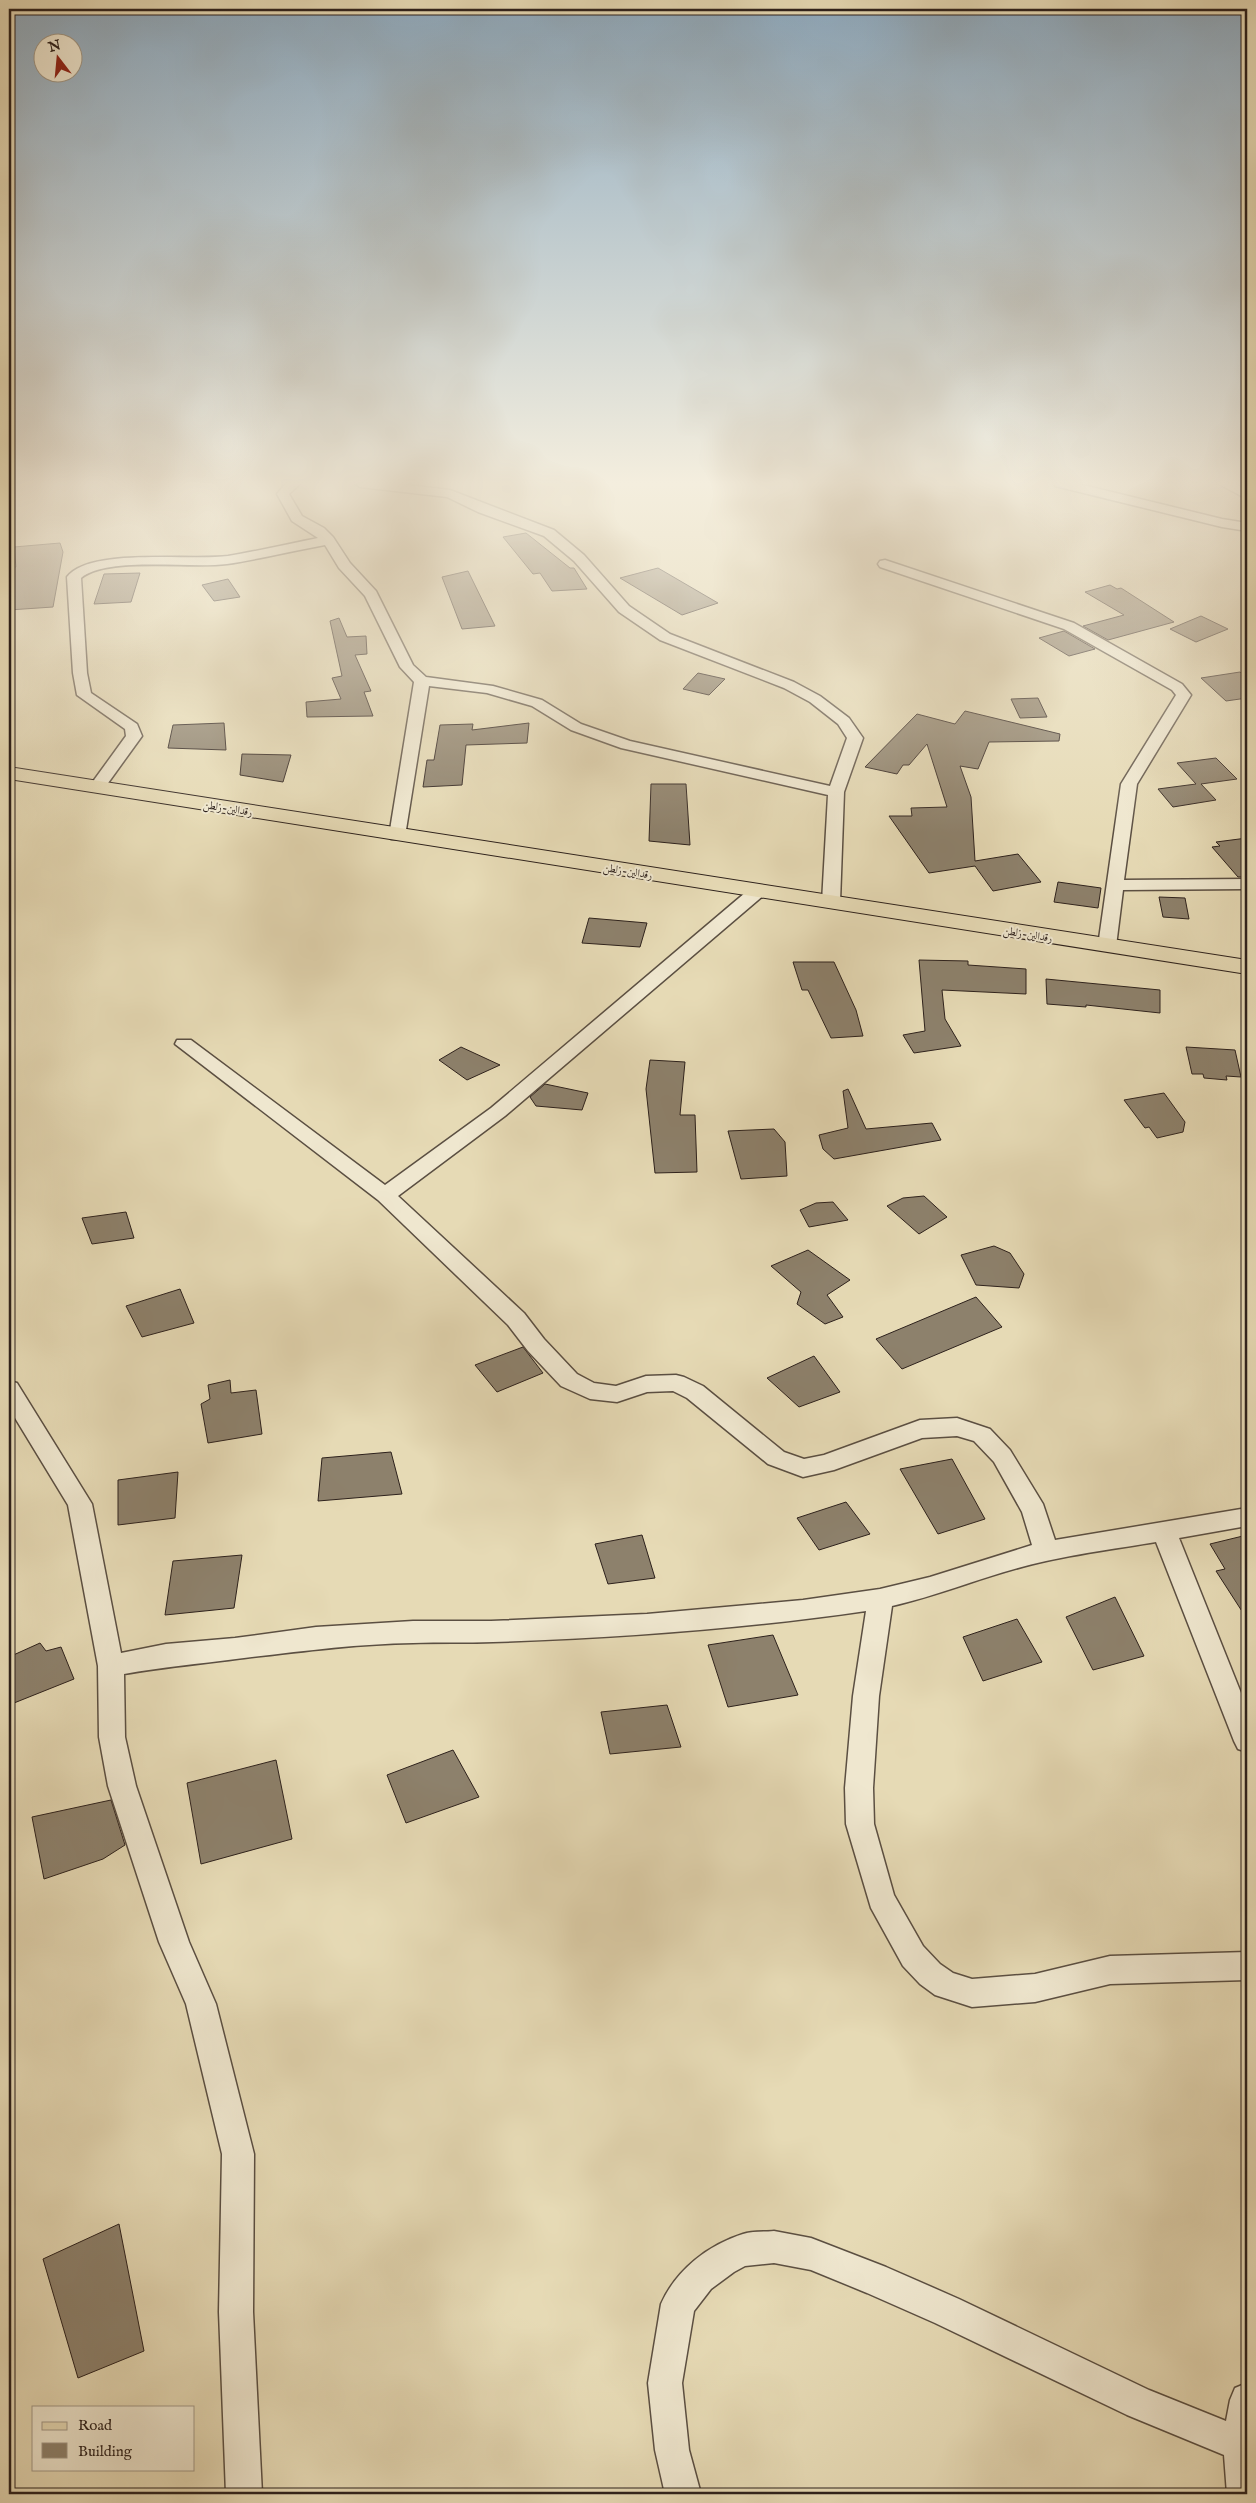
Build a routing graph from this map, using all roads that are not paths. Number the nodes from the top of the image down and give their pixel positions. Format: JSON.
{"nodes":[{"id":1,"x":75,"y":600,"type":"edge"},
{"id":2,"x":375,"y":600,"type":"edge"},
{"id":3,"x":616,"y":600,"type":"edge"},
{"id":4,"x":991,"y":600,"type":"edge"},
{"id":5,"x":422,"y":681,"type":"junction"},
{"id":6,"x":9,"y":773,"type":"edge"},
{"id":7,"x":97,"y":787,"type":"junction"},
{"id":8,"x":836,"y":792,"type":"junction"},
{"id":9,"x":397,"y":836,"type":"junction"},
{"id":10,"x":1247,"y":884,"type":"edge"},
{"id":11,"x":1116,"y":885,"type":"junction"},
{"id":12,"x":758,"y":891,"type":"junction"},
{"id":13,"x":831,"y":902,"type":"junction"},
{"id":14,"x":1107,"y":946,"type":"junction"},
{"id":15,"x":1247,"y":967,"type":"edge"},
{"id":16,"x":184,"y":1044,"type":"dead end"},
{"id":17,"x":385,"y":1195,"type":"junction"},
{"id":18,"x":9,"y":1390,"type":"edge"},
{"id":19,"x":1247,"y":1516,"type":"edge"},
{"id":20,"x":1164,"y":1531,"type":"junction"},
{"id":21,"x":1046,"y":1551,"type":"junction"},
{"id":22,"x":880,"y":1599,"type":"junction"},
{"id":23,"x":111,"y":1666,"type":"junction"},
{"id":24,"x":1247,"y":1740,"type":"edge"},
{"id":25,"x":1247,"y":1966,"type":"edge"},
{"id":26,"x":1247,"y":2400,"type":"edge"},
{"id":27,"x":1240,"y":2444,"type":"junction"},
{"id":28,"x":244,"y":2494,"type":"edge"},
{"id":29,"x":683,"y":2494,"type":"edge"},
{"id":30,"x":1245,"y":2494,"type":"edge"}],
"edges":[{"from":1,"to":7,"type":"street"},
{"from":2,"to":5,"type":"street"},
{"from":3,"to":8,"type":"street"},
{"from":4,"to":11,"type":"street"},
{"from":5,"to":8,"type":"street"},
{"from":5,"to":9,"type":"street"},
{"from":6,"to":7,"type":"main road","name":"رقدالين-زلطن"},
{"from":7,"to":9,"type":"main road","name":"رقدالين-زلطن"},
{"from":8,"to":13,"type":"street"},
{"from":9,"to":12,"type":"main road","name":"رقدالين-زلطن"},
{"from":10,"to":11,"type":"street"},
{"from":11,"to":14,"type":"street"},
{"from":12,"to":13,"type":"main road","name":"رقدالين-زلطن"},
{"from":12,"to":17,"type":"street"},
{"from":13,"to":14,"type":"main road","name":"رقدالين-زلطن"},
{"from":14,"to":15,"type":"main road","name":"رقدالين-زلطن"},
{"from":16,"to":17,"type":"street"},
{"from":17,"to":21,"type":"street"},
{"from":18,"to":23,"type":"street"},
{"from":19,"to":20,"type":"street"},
{"from":20,"to":21,"type":"street"},
{"from":20,"to":24,"type":"street"},
{"from":21,"to":22,"type":"street"},
{"from":22,"to":23,"type":"street"},
{"from":22,"to":25,"type":"street"},
{"from":23,"to":28,"type":"street"},
{"from":26,"to":27,"type":"street"},
{"from":27,"to":29,"type":"street"},
{"from":27,"to":30,"type":"street"}]}
